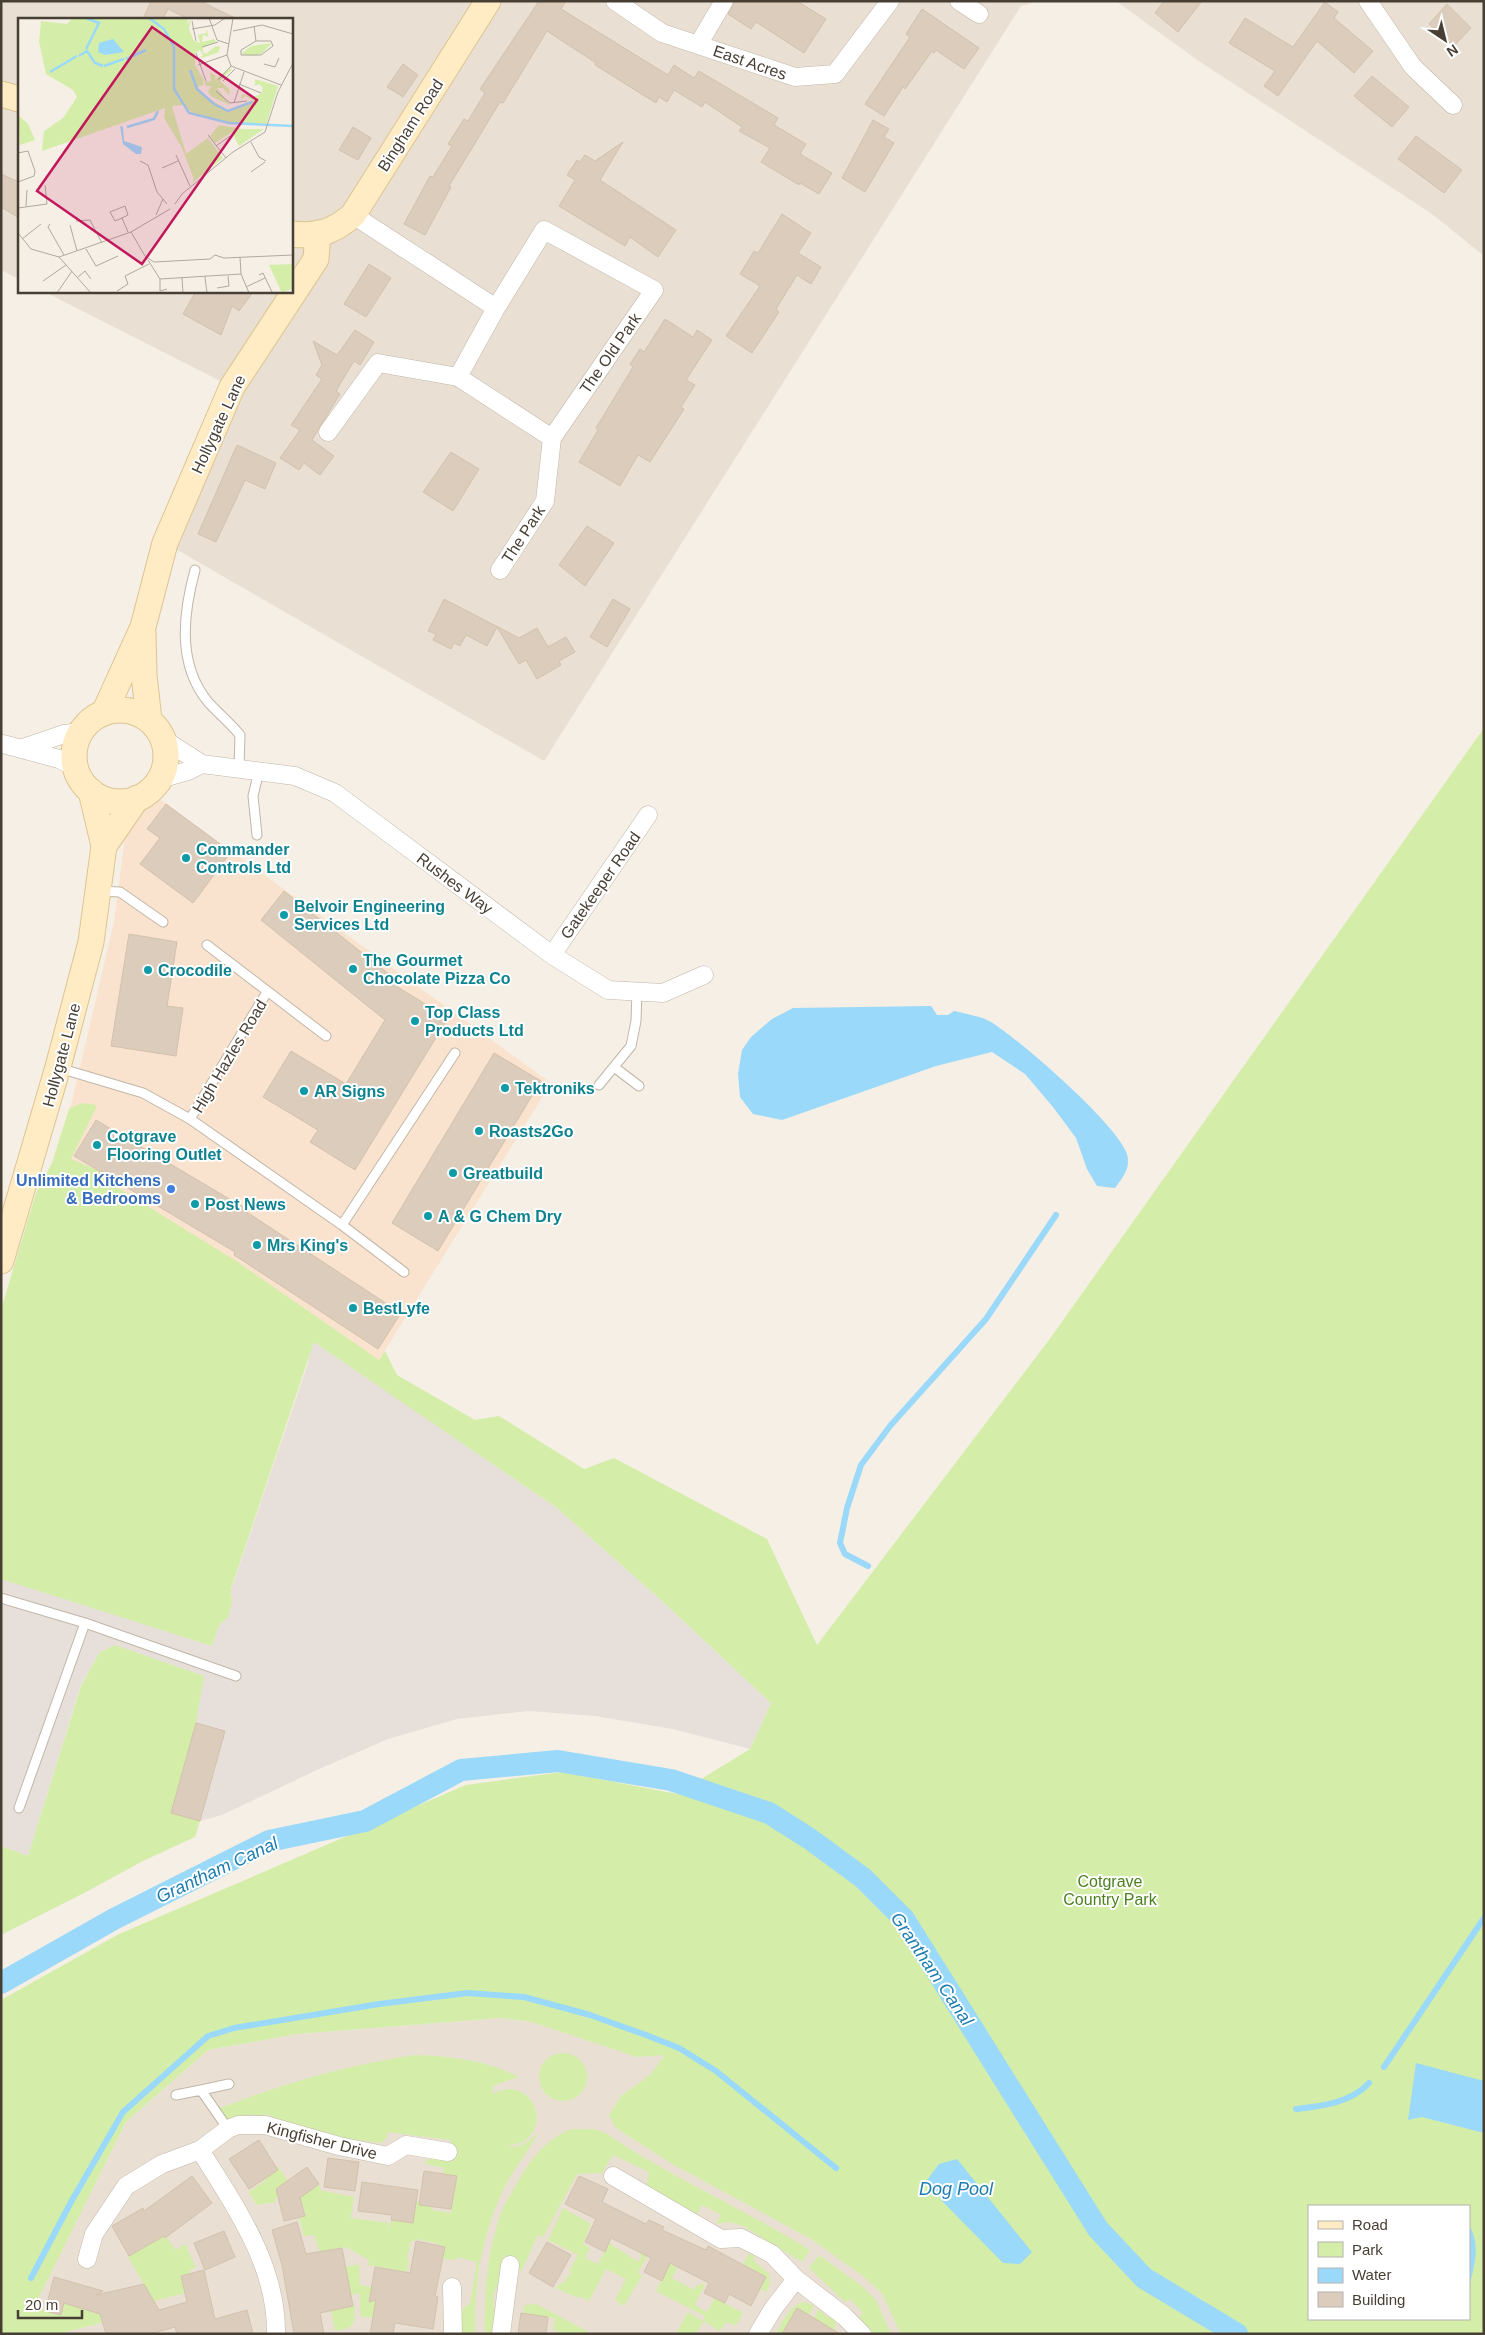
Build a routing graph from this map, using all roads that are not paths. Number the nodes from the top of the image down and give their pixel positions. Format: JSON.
{"nodes":[{"id":1,"x":488,"y":1,"type":"edge"},
{"id":2,"x":615,"y":1,"type":"edge"},
{"id":3,"x":724,"y":1,"type":"edge"},
{"id":4,"x":890,"y":1,"type":"edge"},
{"id":5,"x":959,"y":1,"type":"edge"},
{"id":6,"x":1368,"y":1,"type":"edge"},
{"id":7,"x":979,"y":14,"type":"dead end"},
{"id":8,"x":698,"y":44,"type":"junction"},
{"id":9,"x":1,"y":94,"type":"edge"},
{"id":10,"x":18,"y":99,"type":"edge"},
{"id":11,"x":1453,"y":105,"type":"dead end"},
{"id":12,"x":353,"y":215,"type":"junction"},
{"id":13,"x":292,"y":234,"type":"edge"},
{"id":14,"x":318,"y":234,"type":"junction"},
{"id":15,"x":496,"y":308,"type":"junction"},
{"id":16,"x":458,"y":377,"type":"junction"},
{"id":17,"x":328,"y":432,"type":"dead end"},
{"id":18,"x":552,"y":438,"type":"junction"},
{"id":19,"x":195,"y":570,"type":"dead end"},
{"id":20,"x":500,"y":570,"type":"dead end"},
{"id":21,"x":143,"y":627,"type":"junction"},
{"id":22,"x":104,"y":713,"type":"junction"},
{"id":23,"x":156,"y":729,"type":"junction"},
{"id":24,"x":81,"y":732,"type":"junction"},
{"id":25,"x":2,"y":744,"type":"dead end"},
{"id":26,"x":23,"y":748,"type":"junction"},
{"id":27,"x":202,"y":764,"type":"junction"},
{"id":28,"x":76,"y":768,"type":"junction"},
{"id":29,"x":239,"y":769,"type":"junction"},
{"id":30,"x":259,"y":771,"type":"junction"},
{"id":31,"x":159,"y":779,"type":"junction"},
{"id":32,"x":91,"y":791,"type":"junction"},
{"id":33,"x":137,"y":798,"type":"junction"},
{"id":34,"x":648,"y":815,"type":"dead end"},
{"id":35,"x":257,"y":835,"type":"dead end"},
{"id":36,"x":104,"y":846,"type":"junction"},
{"id":37,"x":98,"y":891,"type":"junction"},
{"id":38,"x":163,"y":922,"type":"dead end"},
{"id":39,"x":207,"y":945,"type":"dead end"},
{"id":40,"x":552,"y":955,"type":"junction"},
{"id":41,"x":704,"y":975,"type":"dead end"},
{"id":42,"x":636,"y":991,"type":"junction"},
{"id":43,"x":267,"y":992,"type":"junction"},
{"id":44,"x":326,"y":1036,"type":"dead end"},
{"id":45,"x":455,"y":1053,"type":"dead end"},
{"id":46,"x":58,"y":1067,"type":"junction"},
{"id":47,"x":614,"y":1067,"type":"junction"},
{"id":48,"x":600,"y":1085,"type":"dead end"},
{"id":49,"x":639,"y":1086,"type":"dead end"},
{"id":50,"x":190,"y":1119,"type":"junction"},
{"id":51,"x":342,"y":1225,"type":"junction"},
{"id":52,"x":1,"y":1261,"type":"edge"},
{"id":53,"x":404,"y":1272,"type":"dead end"},
{"id":54,"x":1,"y":1598,"type":"edge"},
{"id":55,"x":85,"y":1623,"type":"junction"},
{"id":56,"x":236,"y":1676,"type":"dead end"},
{"id":57,"x":19,"y":1808,"type":"dead end"},
{"id":58,"x":229,"y":2084,"type":"dead end"},
{"id":59,"x":201,"y":2090,"type":"junction"},
{"id":60,"x":176,"y":2095,"type":"dead end"},
{"id":61,"x":228,"y":2129,"type":"junction"},
{"id":62,"x":200,"y":2150,"type":"junction"},
{"id":63,"x":448,"y":2152,"type":"dead end"},
{"id":64,"x":612,"y":2176,"type":"dead end"},
{"id":65,"x":87,"y":2259,"type":"dead end"},
{"id":66,"x":510,"y":2266,"type":"dead end"},
{"id":67,"x":796,"y":2278,"type":"junction"},
{"id":68,"x":452,"y":2287,"type":"dead end"},
{"id":69,"x":276,"y":2334,"type":"edge"},
{"id":70,"x":453,"y":2334,"type":"edge"},
{"id":71,"x":501,"y":2334,"type":"edge"},
{"id":72,"x":758,"y":2334,"type":"edge"},
{"id":73,"x":862,"y":2334,"type":"edge"}],
"edges":[{"from":1,"to":12,"type":"street","name":"Bingham Road"},
{"from":2,"to":8,"type":"street","name":"East Acres"},
{"from":3,"to":8,"type":"street"},
{"from":4,"to":8,"type":"street","name":"East Acres"},
{"from":5,"to":7,"type":"street"},
{"from":6,"to":11,"type":"street"},
{"from":9,"to":10,"type":"street"},
{"from":12,"to":14,"type":"street","name":"Bingham Road"},
{"from":12,"to":15,"type":"street"},
{"from":13,"to":14,"type":"street"},
{"from":14,"to":21,"type":"street","name":"Hollygate Lane"},
{"from":15,"to":16,"type":"street","name":"The Old Park"},
{"from":15,"to":18,"type":"street","name":"The Old Park"},
{"from":16,"to":17,"type":"street"},
{"from":16,"to":18,"type":"street"},
{"from":18,"to":20,"type":"street","name":"The Park"},
{"from":19,"to":29,"type":"lane"},
{"from":21,"to":22,"type":"street","name":"Hollygate Lane"},
{"from":21,"to":23,"type":"street","name":"Hollygate Lane"},
{"from":22,"to":23,"type":"street"},
{"from":22,"to":24,"type":"street","name":"Hollygate Lane"},
{"from":23,"to":27,"type":"street"},
{"from":23,"to":31,"type":"street","name":"Hollygate Lane"},
{"from":24,"to":26,"type":"street"},
{"from":24,"to":28,"type":"street"},
{"from":25,"to":26,"type":"street"},
{"from":26,"to":28,"type":"street"},
{"from":27,"to":29,"type":"street","name":"Rushes Way"},
{"from":27,"to":31,"type":"street"},
{"from":28,"to":32,"type":"street","name":"Hollygate Lane"},
{"from":29,"to":30,"type":"street","name":"Rushes Way"},
{"from":30,"to":35,"type":"lane"},
{"from":30,"to":40,"type":"street","name":"Rushes Way"},
{"from":31,"to":33,"type":"street","name":"Hollygate Lane"},
{"from":32,"to":33,"type":"street"},
{"from":32,"to":36,"type":"street","name":"Hollygate Lane"},
{"from":33,"to":36,"type":"street","name":"Hollygate Lane"},
{"from":34,"to":40,"type":"street","name":"Gatekeeper Road"},
{"from":36,"to":37,"type":"street","name":"Hollygate Lane"},
{"from":37,"to":38,"type":"lane"},
{"from":37,"to":46,"type":"street","name":"Hollygate Lane"},
{"from":39,"to":43,"type":"lane","name":"High Hazles Road"},
{"from":40,"to":42,"type":"street","name":"Rushes Way"},
{"from":41,"to":42,"type":"street","name":"Rushes Way"},
{"from":42,"to":47,"type":"lane"},
{"from":43,"to":44,"type":"lane","name":"High Hazles Road"},
{"from":43,"to":50,"type":"lane","name":"High Hazles Road"},
{"from":45,"to":51,"type":"lane"},
{"from":46,"to":50,"type":"lane","name":"High Hazles Road"},
{"from":46,"to":52,"type":"street","name":"Hollygate Lane"},
{"from":47,"to":48,"type":"lane"},
{"from":47,"to":49,"type":"lane"},
{"from":50,"to":51,"type":"lane","name":"High Hazles Road"},
{"from":51,"to":53,"type":"lane","name":"High Hazles Road"},
{"from":54,"to":55,"type":"lane"},
{"from":55,"to":56,"type":"lane"},
{"from":55,"to":57,"type":"lane"},
{"from":58,"to":59,"type":"lane"},
{"from":59,"to":60,"type":"lane"},
{"from":59,"to":61,"type":"lane"},
{"from":61,"to":62,"type":"street","name":"Kingfisher Drive"},
{"from":61,"to":63,"type":"street","name":"Kingfisher Drive"},
{"from":62,"to":65,"type":"street","name":"Kingfisher Drive"},
{"from":62,"to":69,"type":"street"},
{"from":64,"to":67,"type":"street"},
{"from":66,"to":71,"type":"street"},
{"from":67,"to":72,"type":"street"},
{"from":67,"to":73,"type":"street"},
{"from":68,"to":70,"type":"street"}]}
